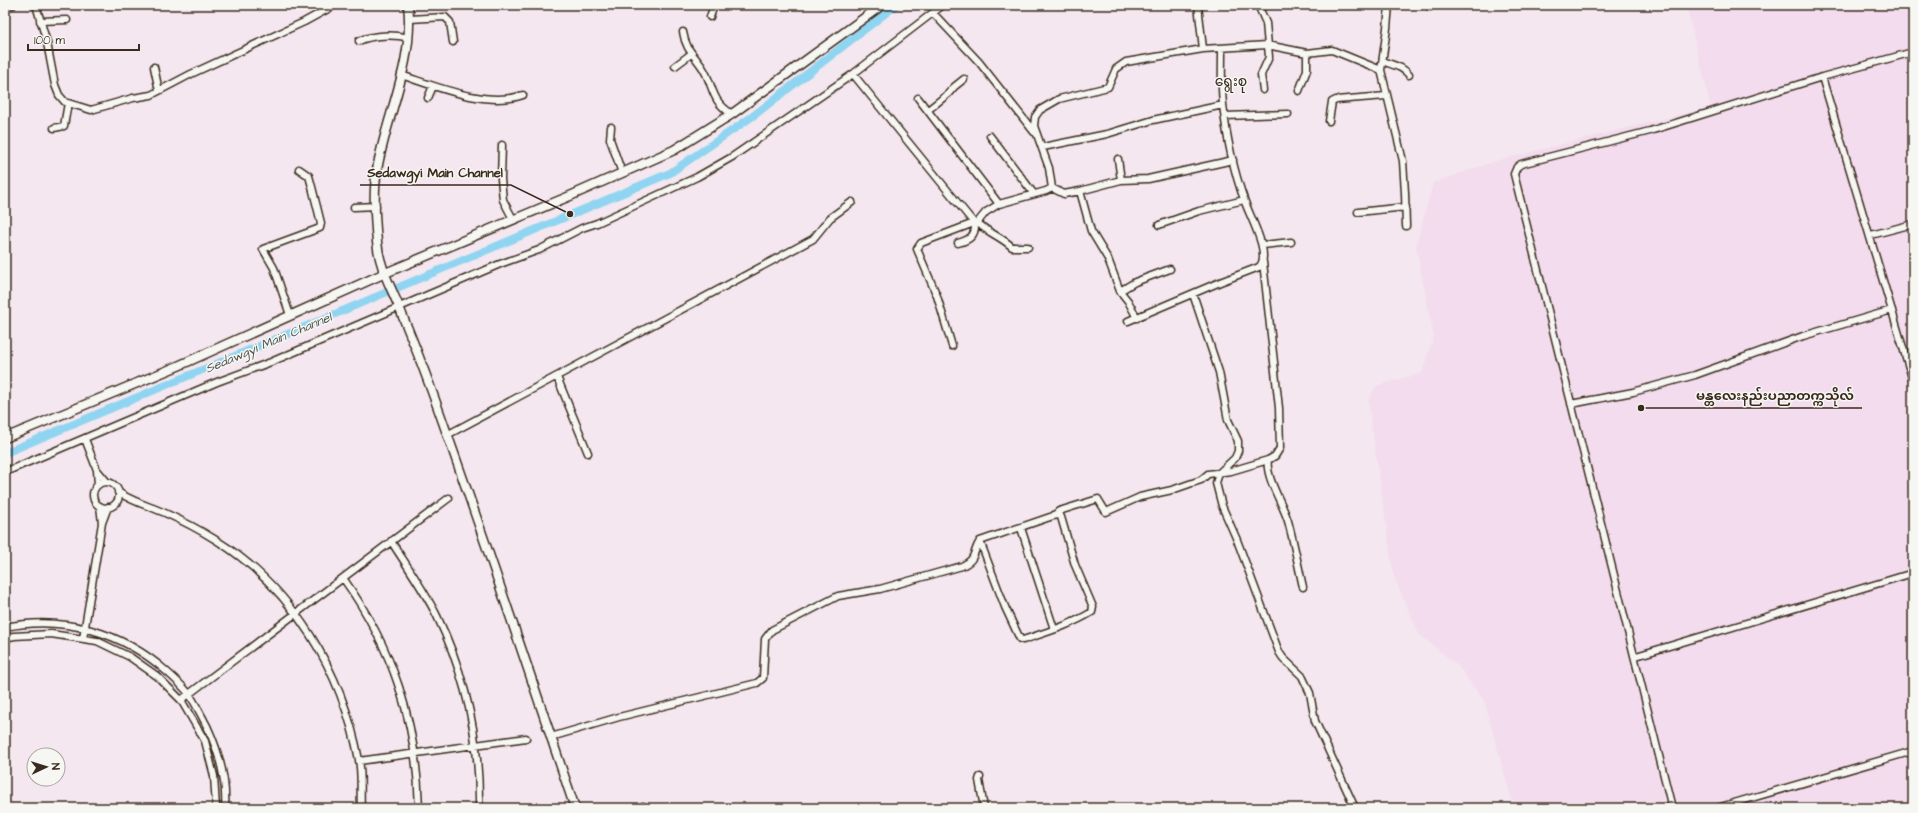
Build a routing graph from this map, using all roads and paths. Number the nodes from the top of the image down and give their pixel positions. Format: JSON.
{"nodes":[{"id":1,"x":13,"y":5,"type":"edge"},
{"id":2,"x":36,"y":5,"type":"edge"},
{"id":3,"x":335,"y":5,"type":"edge"},
{"id":4,"x":408,"y":5,"type":"edge"},
{"id":5,"x":714,"y":5,"type":"edge"},
{"id":6,"x":943,"y":5,"type":"edge"},
{"id":7,"x":1198,"y":5,"type":"edge"},
{"id":8,"x":1258,"y":5,"type":"edge"},
{"id":9,"x":1389,"y":5,"type":"edge"},
{"id":10,"x":5,"y":6,"type":"edge"},
{"id":11,"x":878,"y":6,"type":"edge"},
{"id":12,"x":933,"y":12,"type":"junction"},
{"id":13,"x":710,"y":17,"type":"dead end"},
{"id":14,"x":67,"y":20,"type":"dead end"},
{"id":15,"x":410,"y":20,"type":"junction"},
{"id":16,"x":40,"y":21,"type":"junction"},
{"id":17,"x":683,"y":32,"type":"dead end"},
{"id":18,"x":408,"y":38,"type":"junction"},
{"id":19,"x":359,"y":41,"type":"dead end"},
{"id":20,"x":453,"y":42,"type":"dead end"},
{"id":21,"x":1267,"y":45,"type":"junction"},
{"id":22,"x":1203,"y":49,"type":"junction"},
{"id":23,"x":1222,"y":49,"type":"junction"},
{"id":24,"x":1307,"y":52,"type":"junction"},
{"id":25,"x":1913,"y":52,"type":"edge"},
{"id":26,"x":691,"y":54,"type":"junction"},
{"id":27,"x":1383,"y":61,"type":"junction"},
{"id":28,"x":674,"y":66,"type":"dead end"},
{"id":29,"x":154,"y":67,"type":"dead end"},
{"id":30,"x":1381,"y":70,"type":"junction"},
{"id":31,"x":853,"y":74,"type":"junction"},
{"id":32,"x":401,"y":75,"type":"junction"},
{"id":33,"x":1408,"y":75,"type":"dead end"},
{"id":34,"x":1822,"y":78,"type":"junction"},
{"id":35,"x":964,"y":79,"type":"dead end"},
{"id":36,"x":433,"y":86,"type":"junction"},
{"id":37,"x":159,"y":90,"type":"junction"},
{"id":38,"x":1263,"y":90,"type":"dead end"},
{"id":39,"x":1299,"y":91,"type":"dead end"},
{"id":40,"x":523,"y":95,"type":"dead end"},
{"id":41,"x":1386,"y":96,"type":"junction"},
{"id":42,"x":428,"y":98,"type":"dead end"},
{"id":43,"x":918,"y":98,"type":"dead end"},
{"id":44,"x":68,"y":103,"type":"junction"},
{"id":45,"x":1223,"y":105,"type":"junction"},
{"id":46,"x":928,"y":110,"type":"junction"},
{"id":47,"x":732,"y":114,"type":"junction"},
{"id":48,"x":1288,"y":114,"type":"dead end"},
{"id":49,"x":1226,"y":116,"type":"junction"},
{"id":50,"x":1330,"y":121,"type":"dead end"},
{"id":51,"x":611,"y":127,"type":"dead end"},
{"id":52,"x":54,"y":128,"type":"dead end"},
{"id":53,"x":1036,"y":133,"type":"junction"},
{"id":54,"x":990,"y":136,"type":"dead end"},
{"id":55,"x":502,"y":145,"type":"dead end"},
{"id":56,"x":1043,"y":147,"type":"junction"},
{"id":57,"x":1118,"y":159,"type":"dead end"},
{"id":58,"x":1233,"y":160,"type":"junction"},
{"id":59,"x":299,"y":169,"type":"dead end"},
{"id":60,"x":622,"y":173,"type":"junction"},
{"id":61,"x":1121,"y":180,"type":"junction"},
{"id":62,"x":1052,"y":188,"type":"junction"},
{"id":63,"x":1080,"y":192,"type":"junction"},
{"id":64,"x":1034,"y":194,"type":"junction"},
{"id":65,"x":1244,"y":200,"type":"junction"},
{"id":66,"x":852,"y":202,"type":"dead end"},
{"id":67,"x":999,"y":204,"type":"junction"},
{"id":68,"x":354,"y":206,"type":"dead end"},
{"id":69,"x":376,"y":206,"type":"junction"},
{"id":70,"x":1406,"y":207,"type":"junction"},
{"id":71,"x":1358,"y":212,"type":"dead end"},
{"id":72,"x":513,"y":219,"type":"junction"},
{"id":73,"x":976,"y":223,"type":"junction"},
{"id":74,"x":1913,"y":224,"type":"edge"},
{"id":75,"x":1158,"y":225,"type":"dead end"},
{"id":76,"x":1406,"y":226,"type":"dead end"},
{"id":77,"x":1871,"y":235,"type":"junction"},
{"id":78,"x":1292,"y":242,"type":"dead end"},
{"id":79,"x":958,"y":243,"type":"dead end"},
{"id":80,"x":1263,"y":245,"type":"junction"},
{"id":81,"x":1028,"y":247,"type":"dead end"},
{"id":82,"x":1263,"y":262,"type":"junction"},
{"id":83,"x":1170,"y":269,"type":"dead end"},
{"id":84,"x":383,"y":274,"type":"junction"},
{"id":85,"x":1120,"y":291,"type":"junction"},
{"id":86,"x":1193,"y":294,"type":"junction"},
{"id":87,"x":398,"y":304,"type":"junction"},
{"id":88,"x":1892,"y":310,"type":"junction"},
{"id":89,"x":290,"y":315,"type":"junction"},
{"id":90,"x":1137,"y":318,"type":"junction"},
{"id":91,"x":1128,"y":322,"type":"dead end"},
{"id":92,"x":952,"y":346,"type":"dead end"},
{"id":93,"x":557,"y":377,"type":"junction"},
{"id":94,"x":1913,"y":381,"type":"edge"},
{"id":95,"x":1571,"y":404,"type":"junction"},
{"id":96,"x":447,"y":435,"type":"junction"},
{"id":97,"x":5,"y":438,"type":"edge"},
{"id":98,"x":84,"y":439,"type":"junction"},
{"id":99,"x":588,"y":453,"type":"dead end"},
{"id":100,"x":1268,"y":460,"type":"junction"},
{"id":101,"x":97,"y":470,"type":"junction"},
{"id":102,"x":5,"y":472,"type":"edge"},
{"id":103,"x":1219,"y":473,"type":"junction"},
{"id":104,"x":107,"y":482,"type":"junction"},
{"id":105,"x":98,"y":485,"type":"junction"},
{"id":106,"x":118,"y":492,"type":"junction"},
{"id":107,"x":449,"y":498,"type":"dead end"},
{"id":108,"x":133,"y":501,"type":"junction"},
{"id":109,"x":116,"y":503,"type":"junction"},
{"id":110,"x":100,"y":506,"type":"junction"},
{"id":111,"x":108,"y":507,"type":"junction"},
{"id":112,"x":1053,"y":516,"type":"junction"},
{"id":113,"x":102,"y":522,"type":"junction"},
{"id":114,"x":1021,"y":528,"type":"junction"},
{"id":115,"x":391,"y":541,"type":"junction"},
{"id":116,"x":980,"y":541,"type":"junction"},
{"id":117,"x":1913,"y":573,"type":"edge"},
{"id":118,"x":343,"y":578,"type":"junction"},
{"id":119,"x":1303,"y":587,"type":"dead end"},
{"id":120,"x":296,"y":614,"type":"junction"},
{"id":121,"x":5,"y":628,"type":"edge"},
{"id":122,"x":85,"y":629,"type":"junction"},
{"id":123,"x":1054,"y":629,"type":"junction"},
{"id":124,"x":5,"y":638,"type":"edge"},
{"id":125,"x":84,"y":639,"type":"junction"},
{"id":126,"x":1636,"y":656,"type":"junction"},
{"id":127,"x":189,"y":694,"type":"junction"},
{"id":128,"x":181,"y":700,"type":"junction"},
{"id":129,"x":551,"y":737,"type":"junction"},
{"id":130,"x":526,"y":738,"type":"dead end"},
{"id":131,"x":1913,"y":751,"type":"edge"},
{"id":132,"x":359,"y":761,"type":"junction"},
{"id":133,"x":980,"y":777,"type":"dead end"},
{"id":134,"x":216,"y":808,"type":"edge"},
{"id":135,"x":225,"y":808,"type":"edge"},
{"id":136,"x":361,"y":808,"type":"edge"},
{"id":137,"x":419,"y":808,"type":"edge"},
{"id":138,"x":479,"y":808,"type":"edge"},
{"id":139,"x":575,"y":808,"type":"edge"},
{"id":140,"x":984,"y":808,"type":"edge"},
{"id":141,"x":1355,"y":808,"type":"edge"},
{"id":142,"x":1672,"y":808,"type":"edge"},
{"id":143,"x":1717,"y":808,"type":"edge"}],
"edges":[{"from":1,"to":10,"type":"street"},
{"from":2,"to":16,"type":"street"},
{"from":3,"to":37,"type":"street"},
{"from":4,"to":15,"type":"street"},
{"from":5,"to":13,"type":"street"},
{"from":6,"to":12,"type":"street"},
{"from":7,"to":22,"type":"street"},
{"from":8,"to":21,"type":"street"},
{"from":9,"to":27,"type":"street"},
{"from":11,"to":47,"type":"street"},
{"from":12,"to":31,"type":"street"},
{"from":12,"to":53,"type":"street"},
{"from":14,"to":16,"type":"street"},
{"from":15,"to":18,"type":"street"},
{"from":15,"to":20,"type":"street"},
{"from":16,"to":44,"type":"street"},
{"from":17,"to":26,"type":"street"},
{"from":18,"to":19,"type":"street"},
{"from":18,"to":32,"type":"street"},
{"from":21,"to":23,"type":"street"},
{"from":21,"to":24,"type":"street"},
{"from":21,"to":38,"type":"street"},
{"from":22,"to":23,"type":"street"},
{"from":22,"to":53,"type":"street"},
{"from":23,"to":45,"type":"street"},
{"from":24,"to":30,"type":"street"},
{"from":24,"to":39,"type":"street"},
{"from":25,"to":34,"type":"street"},
{"from":26,"to":28,"type":"street"},
{"from":26,"to":47,"type":"street"},
{"from":27,"to":30,"type":"street"},
{"from":27,"to":33,"type":"street"},
{"from":29,"to":37,"type":"street"},
{"from":30,"to":41,"type":"street"},
{"from":31,"to":73,"type":"street"},
{"from":31,"to":87,"type":"street"},
{"from":32,"to":36,"type":"street"},
{"from":32,"to":69,"type":"street"},
{"from":34,"to":77,"type":"street"},
{"from":34,"to":95,"type":"street"},
{"from":35,"to":46,"type":"street"},
{"from":36,"to":40,"type":"street"},
{"from":36,"to":42,"type":"street"},
{"from":37,"to":44,"type":"street"},
{"from":41,"to":50,"type":"street"},
{"from":41,"to":70,"type":"street"},
{"from":43,"to":46,"type":"street"},
{"from":44,"to":52,"type":"street"},
{"from":45,"to":49,"type":"street"},
{"from":45,"to":56,"type":"street"},
{"from":46,"to":67,"type":"street"},
{"from":47,"to":60,"type":"street"},
{"from":48,"to":49,"type":"street"},
{"from":49,"to":58,"type":"street"},
{"from":51,"to":60,"type":"street"},
{"from":53,"to":56,"type":"street"},
{"from":54,"to":64,"type":"street"},
{"from":55,"to":72,"type":"street"},
{"from":56,"to":62,"type":"street"},
{"from":57,"to":61,"type":"street"},
{"from":58,"to":61,"type":"street"},
{"from":58,"to":65,"type":"street"},
{"from":59,"to":89,"type":"street"},
{"from":60,"to":72,"type":"street"},
{"from":61,"to":63,"type":"street"},
{"from":62,"to":63,"type":"street"},
{"from":62,"to":64,"type":"street"},
{"from":63,"to":85,"type":"street"},
{"from":64,"to":67,"type":"street"},
{"from":65,"to":75,"type":"street"},
{"from":65,"to":80,"type":"street"},
{"from":66,"to":93,"type":"street"},
{"from":67,"to":73,"type":"street"},
{"from":68,"to":69,"type":"street"},
{"from":69,"to":84,"type":"street"},
{"from":70,"to":71,"type":"street"},
{"from":70,"to":76,"type":"street"},
{"from":72,"to":84,"type":"street"},
{"from":73,"to":79,"type":"street"},
{"from":73,"to":81,"type":"street"},
{"from":73,"to":92,"type":"street"},
{"from":74,"to":77,"type":"street"},
{"from":77,"to":88,"type":"street"},
{"from":78,"to":80,"type":"street"},
{"from":80,"to":82,"type":"street"},
{"from":82,"to":86,"type":"street"},
{"from":82,"to":100,"type":"street"},
{"from":83,"to":85,"type":"street"},
{"from":84,"to":87,"type":"street"},
{"from":84,"to":89,"type":"street"},
{"from":85,"to":90,"type":"street"},
{"from":86,"to":90,"type":"street"},
{"from":86,"to":103,"type":"street"},
{"from":87,"to":96,"type":"street"},
{"from":87,"to":98,"type":"street"},
{"from":88,"to":94,"type":"street"},
{"from":88,"to":95,"type":"street"},
{"from":89,"to":97,"type":"street"},
{"from":90,"to":91,"type":"street"},
{"from":93,"to":96,"type":"street"},
{"from":93,"to":99,"type":"street"},
{"from":95,"to":126,"type":"street"},
{"from":96,"to":129,"type":"street"},
{"from":98,"to":101,"type":"street"},
{"from":98,"to":102,"type":"street"},
{"from":100,"to":103,"type":"street"},
{"from":100,"to":119,"type":"street"},
{"from":101,"to":104,"type":"street"},
{"from":101,"to":105,"type":"street"},
{"from":103,"to":112,"type":"street"},
{"from":103,"to":141,"type":"street"},
{"from":104,"to":105,"type":"street"},
{"from":104,"to":106,"type":"street"},
{"from":105,"to":110,"type":"street"},
{"from":106,"to":108,"type":"street"},
{"from":106,"to":109,"type":"street"},
{"from":107,"to":115,"type":"street"},
{"from":108,"to":109,"type":"street"},
{"from":108,"to":120,"type":"street"},
{"from":109,"to":111,"type":"street"},
{"from":110,"to":111,"type":"street"},
{"from":110,"to":113,"type":"street"},
{"from":111,"to":113,"type":"street"},
{"from":112,"to":114,"type":"street"},
{"from":112,"to":123,"type":"street"},
{"from":113,"to":122,"type":"street"},
{"from":114,"to":116,"type":"street"},
{"from":114,"to":123,"type":"street"},
{"from":115,"to":118,"type":"street"},
{"from":115,"to":138,"type":"street"},
{"from":116,"to":123,"type":"street"},
{"from":116,"to":129,"type":"street"},
{"from":117,"to":126,"type":"street"},
{"from":118,"to":120,"type":"street"},
{"from":118,"to":137,"type":"street"},
{"from":120,"to":127,"type":"street"},
{"from":120,"to":132,"type":"street"},
{"from":121,"to":122,"type":"street"},
{"from":122,"to":125,"type":"street"},
{"from":122,"to":127,"type":"street"},
{"from":124,"to":125,"type":"street"},
{"from":125,"to":128,"type":"street"},
{"from":126,"to":142,"type":"street"},
{"from":127,"to":128,"type":"street"},
{"from":127,"to":135,"type":"street"},
{"from":128,"to":134,"type":"street"},
{"from":129,"to":139,"type":"street"},
{"from":130,"to":132,"type":"street"},
{"from":131,"to":143,"type":"street"},
{"from":132,"to":136,"type":"street"},
{"from":133,"to":140,"type":"street"}]}
